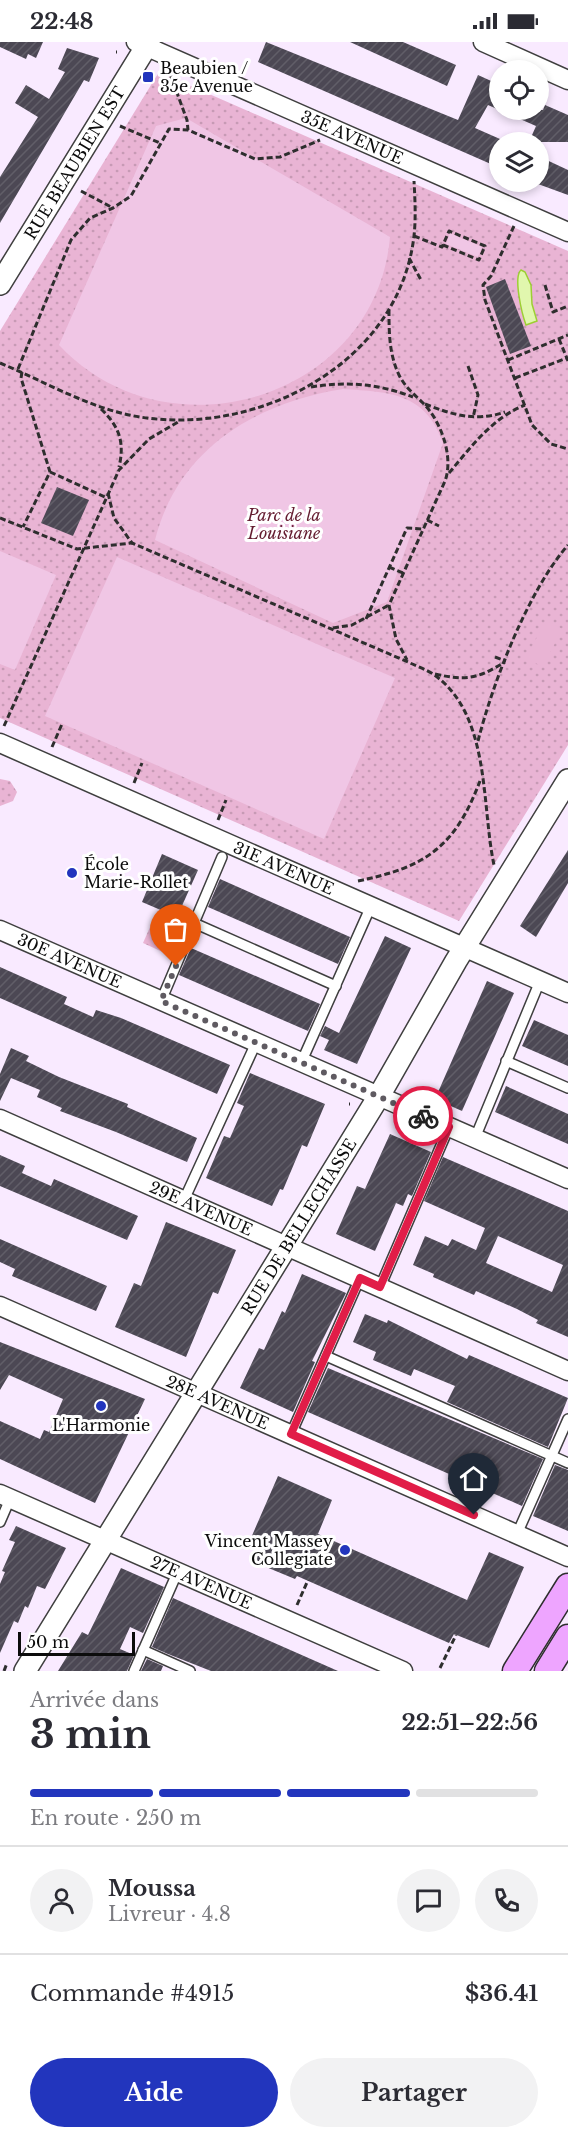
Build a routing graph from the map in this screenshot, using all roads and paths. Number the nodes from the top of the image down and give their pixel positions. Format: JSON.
{"nodes":[{"id":1,"x":483,"y":42,"type":"edge"},
{"id":2,"x":144,"y":44,"type":"edge"},
{"id":3,"x":169,"y":72,"type":"dead end"},
{"id":4,"x":568,"y":80,"type":"edge"},
{"id":5,"x":120,"y":126,"type":"dead end"},
{"id":6,"x":188,"y":130,"type":"junction"},
{"id":7,"x":321,"y":139,"type":"dead end"},
{"id":8,"x":160,"y":143,"type":"junction"},
{"id":9,"x":414,"y":180,"type":"dead end"},
{"id":10,"x":81,"y":191,"type":"dead end"},
{"id":11,"x":113,"y":208,"type":"junction"},
{"id":12,"x":514,"y":224,"type":"dead end"},
{"id":13,"x":568,"y":232,"type":"edge"},
{"id":14,"x":414,"y":236,"type":"junction"},
{"id":15,"x":442,"y":245,"type":"junction"},
{"id":16,"x":409,"y":258,"type":"junction"},
{"id":17,"x":421,"y":280,"type":"dead end"},
{"id":18,"x":0,"y":284,"type":"edge"},
{"id":19,"x":545,"y":285,"type":"dead end"},
{"id":20,"x":568,"y":306,"type":"edge"},
{"id":21,"x":389,"y":308,"type":"junction"},
{"id":22,"x":568,"y":335,"type":"edge"},
{"id":23,"x":559,"y":339,"type":"junction"},
{"id":24,"x":568,"y":359,"type":"edge"},
{"id":25,"x":508,"y":360,"type":"junction"},
{"id":26,"x":0,"y":363,"type":"edge"},
{"id":27,"x":468,"y":366,"type":"dead end"},
{"id":28,"x":20,"y":371,"type":"junction"},
{"id":29,"x":514,"y":378,"type":"junction"},
{"id":30,"x":309,"y":387,"type":"junction"},
{"id":31,"x":416,"y":398,"type":"junction"},
{"id":32,"x":423,"y":403,"type":"junction"},
{"id":33,"x":525,"y":405,"type":"junction"},
{"id":34,"x":99,"y":407,"type":"junction"},
{"id":35,"x":507,"y":412,"type":"junction"},
{"id":36,"x":472,"y":418,"type":"junction"},
{"id":37,"x":178,"y":422,"type":"junction"},
{"id":38,"x":568,"y":448,"type":"edge"},
{"id":39,"x":118,"y":470,"type":"junction"},
{"id":40,"x":50,"y":472,"type":"junction"},
{"id":41,"x":447,"y":475,"type":"junction"},
{"id":42,"x":107,"y":495,"type":"junction"},
{"id":43,"x":0,"y":518,"type":"edge"},
{"id":44,"x":427,"y":520,"type":"junction"},
{"id":45,"x":439,"y":526,"type":"dead end"},
{"id":46,"x":23,"y":527,"type":"junction"},
{"id":47,"x":423,"y":530,"type":"junction"},
{"id":48,"x":132,"y":543,"type":"junction"},
{"id":49,"x":568,"y":545,"type":"edge"},
{"id":50,"x":82,"y":549,"type":"junction"},
{"id":51,"x":389,"y":567,"type":"junction"},
{"id":52,"x":403,"y":573,"type":"junction"},
{"id":53,"x":389,"y":605,"type":"junction"},
{"id":54,"x":366,"y":619,"type":"junction"},
{"id":55,"x":332,"y":628,"type":"junction"},
{"id":56,"x":495,"y":657,"type":"dead end"},
{"id":57,"x":506,"y":661,"type":"junction"},
{"id":58,"x":408,"y":662,"type":"junction"},
{"id":59,"x":433,"y":674,"type":"junction"},
{"id":60,"x":62,"y":724,"type":"dead end"},
{"id":61,"x":2,"y":735,"type":"edge"},
{"id":62,"x":478,"y":742,"type":"junction"},
{"id":63,"x":52,"y":747,"type":"dead end"},
{"id":64,"x":142,"y":763,"type":"dead end"},
{"id":65,"x":481,"y":779,"type":"junction"},
{"id":66,"x":568,"y":780,"type":"edge"},
{"id":67,"x":134,"y":783,"type":"dead end"},
{"id":68,"x":226,"y":800,"type":"dead end"},
{"id":69,"x":218,"y":820,"type":"dead end"},
{"id":70,"x":222,"y":858,"type":"dead end"},
{"id":71,"x":496,"y":873,"type":"dead end"},
{"id":72,"x":358,"y":881,"type":"dead end"},
{"id":73,"x":371,"y":906,"type":"junction"},
{"id":74,"x":194,"y":923,"type":"junction"},
{"id":75,"x":0,"y":930,"type":"edge"},
{"id":76,"x":464,"y":947,"type":"junction"},
{"id":77,"x":540,"y":981,"type":"junction"},
{"id":78,"x":336,"y":986,"type":"junction"},
{"id":79,"x":568,"y":993,"type":"edge"},
{"id":80,"x":161,"y":1001,"type":"junction"},
{"id":81,"x":256,"y":1043,"type":"junction"},
{"id":82,"x":506,"y":1061,"type":"junction"},
{"id":83,"x":302,"y":1063,"type":"junction"},
{"id":84,"x":568,"y":1088,"type":"edge"},
{"id":85,"x":379,"y":1096,"type":"junction"},
{"id":86,"x":0,"y":1119,"type":"edge"},
{"id":87,"x":449,"y":1127,"type":"junction"},
{"id":88,"x":475,"y":1138,"type":"junction"},
{"id":89,"x":568,"y":1179,"type":"edge"},
{"id":90,"x":184,"y":1200,"type":"junction"},
{"id":91,"x":287,"y":1246,"type":"junction"},
{"id":92,"x":360,"y":1278,"type":"junction"},
{"id":93,"x":380,"y":1287,"type":"junction"},
{"id":94,"x":0,"y":1306,"type":"edge"},
{"id":95,"x":326,"y":1356,"type":"junction"},
{"id":96,"x":568,"y":1371,"type":"edge"},
{"id":97,"x":195,"y":1392,"type":"junction"},
{"id":98,"x":568,"y":1419,"type":"edge"},
{"id":99,"x":291,"y":1434,"type":"junction"},
{"id":100,"x":551,"y":1456,"type":"junction"},
{"id":101,"x":568,"y":1463,"type":"edge"},
{"id":102,"x":5,"y":1497,"type":"edge"},
{"id":103,"x":0,"y":1522,"type":"edge"},
{"id":104,"x":517,"y":1534,"type":"junction"},
{"id":105,"x":106,"y":1540,"type":"junction"},
{"id":106,"x":568,"y":1557,"type":"edge"},
{"id":107,"x":178,"y":1571,"type":"junction"},
{"id":108,"x":308,"y":1581,"type":"dead end"},
{"id":109,"x":568,"y":1586,"type":"edge"},
{"id":110,"x":297,"y":1605,"type":"dead end"},
{"id":111,"x":456,"y":1635,"type":"dead end"},
{"id":112,"x":568,"y":1637,"type":"edge"},
{"id":113,"x":143,"y":1650,"type":"junction"},
{"id":114,"x":16,"y":1666,"type":"edge"},
{"id":115,"x":440,"y":1668,"type":"dead end"},
{"id":116,"x":4,"y":1671,"type":"edge"},
{"id":117,"x":134,"y":1671,"type":"edge"},
{"id":118,"x":190,"y":1671,"type":"edge"},
{"id":119,"x":403,"y":1671,"type":"edge"},
{"id":120,"x":514,"y":1671,"type":"edge"},
{"id":121,"x":547,"y":1671,"type":"edge"}],
"edges":[{"from":1,"to":4,"type":"street"},
{"from":2,"to":13,"type":"street","name":"35E AVENUE"},
{"from":2,"to":18,"type":"street","name":"RUE BEAUBIEN EST"},
{"from":3,"to":6,"type":"path"},
{"from":5,"to":8,"type":"path"},
{"from":6,"to":7,"type":"path"},
{"from":6,"to":8,"type":"path"},
{"from":8,"to":11,"type":"path"},
{"from":9,"to":14,"type":"path"},
{"from":10,"to":11,"type":"path"},
{"from":11,"to":28,"type":"path"},
{"from":12,"to":25,"type":"path"},
{"from":14,"to":15,"type":"path"},
{"from":14,"to":16,"type":"path"},
{"from":15,"to":15,"type":"path"},
{"from":16,"to":17,"type":"path"},
{"from":16,"to":21,"type":"path"},
{"from":19,"to":20,"type":"path"},
{"from":21,"to":30,"type":"path"},
{"from":21,"to":31,"type":"path"},
{"from":22,"to":23,"type":"path"},
{"from":23,"to":24,"type":"path"},
{"from":23,"to":25,"type":"path"},
{"from":24,"to":29,"type":"path"},
{"from":25,"to":29,"type":"path"},
{"from":26,"to":28,"type":"path"},
{"from":27,"to":36,"type":"path"},
{"from":28,"to":34,"type":"path"},
{"from":28,"to":40,"type":"path"},
{"from":29,"to":33,"type":"path"},
{"from":30,"to":31,"type":"path"},
{"from":30,"to":37,"type":"path"},
{"from":31,"to":32,"type":"path"},
{"from":32,"to":36,"type":"path"},
{"from":32,"to":41,"type":"path"},
{"from":33,"to":35,"type":"path"},
{"from":33,"to":38,"type":"path"},
{"from":34,"to":37,"type":"path"},
{"from":34,"to":39,"type":"path"},
{"from":35,"to":36,"type":"path"},
{"from":35,"to":41,"type":"path"},
{"from":37,"to":39,"type":"path"},
{"from":39,"to":42,"type":"path"},
{"from":40,"to":42,"type":"path"},
{"from":40,"to":46,"type":"path"},
{"from":41,"to":44,"type":"path"},
{"from":42,"to":48,"type":"path"},
{"from":42,"to":50,"type":"path"},
{"from":43,"to":46,"type":"path"},
{"from":44,"to":45,"type":"path"},
{"from":44,"to":47,"type":"path"},
{"from":46,"to":50,"type":"path"},
{"from":47,"to":51,"type":"path"},
{"from":47,"to":52,"type":"path"},
{"from":48,"to":50,"type":"path"},
{"from":48,"to":55,"type":"path"},
{"from":49,"to":57,"type":"path"},
{"from":50,"to":61,"type":"path"},
{"from":51,"to":52,"type":"path"},
{"from":51,"to":54,"type":"path"},
{"from":52,"to":53,"type":"path"},
{"from":53,"to":54,"type":"path"},
{"from":53,"to":58,"type":"path"},
{"from":54,"to":55,"type":"path"},
{"from":55,"to":58,"type":"path"},
{"from":56,"to":57,"type":"path"},
{"from":57,"to":59,"type":"path"},
{"from":57,"to":62,"type":"path"},
{"from":58,"to":59,"type":"path"},
{"from":59,"to":62,"type":"path"},
{"from":60,"to":63,"type":"path"},
{"from":61,"to":73,"type":"street","name":"31E AVENUE"},
{"from":62,"to":65,"type":"path"},
{"from":64,"to":67,"type":"path"},
{"from":65,"to":71,"type":"path"},
{"from":65,"to":72,"type":"path"},
{"from":66,"to":76,"type":"street","name":"RUE DE BELLECHASSE"},
{"from":68,"to":69,"type":"path"},
{"from":70,"to":74,"type":"lane"},
{"from":73,"to":76,"type":"street","name":"31E AVENUE"},
{"from":73,"to":78,"type":"lane"},
{"from":74,"to":78,"type":"lane"},
{"from":74,"to":80,"type":"lane"},
{"from":75,"to":80,"type":"street","name":"30E AVENUE"},
{"from":76,"to":77,"type":"street","name":"31E AVENUE"},
{"from":76,"to":85,"type":"street","name":"RUE DE BELLECHASSE"},
{"from":77,"to":79,"type":"street","name":"31E AVENUE"},
{"from":77,"to":82,"type":"lane"},
{"from":78,"to":83,"type":"lane"},
{"from":80,"to":81,"type":"street","name":"30E AVENUE"},
{"from":81,"to":83,"type":"street","name":"30E AVENUE"},
{"from":81,"to":90,"type":"lane"},
{"from":82,"to":84,"type":"lane"},
{"from":82,"to":88,"type":"lane"},
{"from":83,"to":85,"type":"street","name":"30E AVENUE"},
{"from":85,"to":87,"type":"street","name":"30E AVENUE"},
{"from":85,"to":91,"type":"street","name":"RUE DE BELLECHASSE"},
{"from":86,"to":90,"type":"street","name":"29E AVENUE"},
{"from":87,"to":88,"type":"street","name":"30E AVENUE"},
{"from":87,"to":93,"type":"lane"},
{"from":88,"to":89,"type":"street","name":"30E AVENUE"},
{"from":90,"to":91,"type":"street","name":"29E AVENUE"},
{"from":91,"to":92,"type":"street","name":"29E AVENUE"},
{"from":91,"to":97,"type":"street","name":"RUE DE BELLECHASSE"},
{"from":92,"to":93,"type":"street","name":"29E AVENUE"},
{"from":92,"to":95,"type":"lane"},
{"from":93,"to":96,"type":"street","name":"29E AVENUE"},
{"from":94,"to":97,"type":"street","name":"28E AVENUE"},
{"from":95,"to":99,"type":"lane"},
{"from":95,"to":100,"type":"lane"},
{"from":97,"to":99,"type":"street","name":"28E AVENUE"},
{"from":97,"to":105,"type":"street","name":"RUE DE BELLECHASSE"},
{"from":98,"to":100,"type":"lane"},
{"from":99,"to":104,"type":"street","name":"28E AVENUE"},
{"from":100,"to":101,"type":"lane"},
{"from":100,"to":104,"type":"lane"},
{"from":102,"to":103,"type":"lane"},
{"from":102,"to":105,"type":"street","name":"27E AVENUE"},
{"from":104,"to":106,"type":"street","name":"28E AVENUE"},
{"from":105,"to":107,"type":"street","name":"27E AVENUE"},
{"from":105,"to":114,"type":"street","name":"RUE DE BELLECHASSE"},
{"from":107,"to":113,"type":"lane"},
{"from":107,"to":119,"type":"street","name":"27E AVENUE"},
{"from":108,"to":110,"type":"path"},
{"from":109,"to":120,"type":"main road"},
{"from":111,"to":115,"type":"path"},
{"from":112,"to":121,"type":"main road"},
{"from":113,"to":117,"type":"lane"},
{"from":113,"to":118,"type":"lane"},
{"from":114,"to":116,"type":"path"}]}
